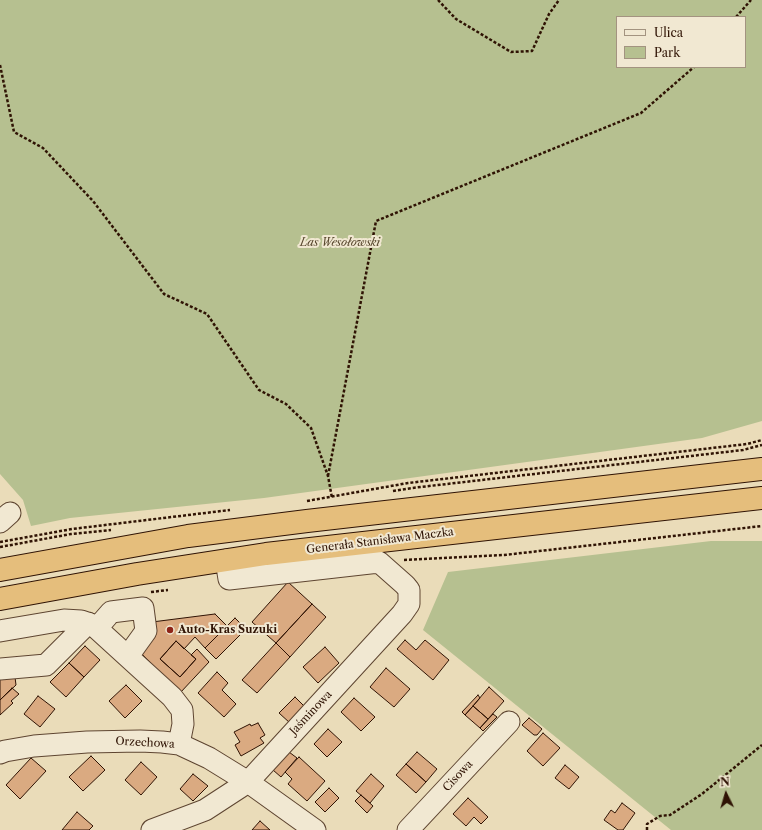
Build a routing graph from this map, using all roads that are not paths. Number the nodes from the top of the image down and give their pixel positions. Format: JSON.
{"nodes":[{"id":1,"x":762,"y":455,"type":"edge"},
{"id":2,"x":762,"y":469,"type":"edge"},
{"id":3,"x":602,"y":487,"type":"junction"},
{"id":4,"x":762,"y":498,"type":"edge"},
{"id":5,"x":762,"y":511,"type":"edge"},
{"id":6,"x":605,"y":516,"type":"junction"},
{"id":7,"x":226,"y":560,"type":"junction"},
{"id":8,"x":0,"y":570,"type":"edge"},
{"id":9,"x":0,"y":599,"type":"edge"},
{"id":10,"x":92,"y":625,"type":"junction"},
{"id":11,"x":0,"y":631,"type":"edge"},
{"id":12,"x":128,"y":656,"type":"junction"},
{"id":13,"x":0,"y":670,"type":"edge"},
{"id":14,"x":509,"y":722,"type":"dead end"},
{"id":15,"x":178,"y":744,"type":"junction"},
{"id":16,"x":0,"y":753,"type":"edge"},
{"id":17,"x":248,"y":782,"type":"junction"},
{"id":18,"x":152,"y":830,"type":"edge"},
{"id":19,"x":315,"y":830,"type":"edge"},
{"id":20,"x":408,"y":830,"type":"edge"}],
"edges":[{"from":1,"to":3,"type":"highway"},
{"from":2,"to":3,"type":"highway"},
{"from":3,"to":8,"type":"highway"},
{"from":4,"to":6,"type":"highway","name":"Generała Stanisława Maczka"},
{"from":5,"to":6,"type":"highway"},
{"from":6,"to":7,"type":"highway","name":"Generała Stanisława Maczka"},
{"from":7,"to":9,"type":"highway","name":"Generała Stanisława Maczka"},
{"from":7,"to":17,"type":"street","name":"Jaśminowa"},
{"from":10,"to":11,"type":"street"},
{"from":10,"to":12,"type":"street"},
{"from":10,"to":12,"type":"street"},
{"from":10,"to":13,"type":"street"},
{"from":12,"to":15,"type":"street"},
{"from":14,"to":20,"type":"street","name":"Cisowa"},
{"from":15,"to":16,"type":"street","name":"Orzechowa"},
{"from":15,"to":17,"type":"street","name":"Orzechowa"},
{"from":17,"to":18,"type":"street","name":"Jaśminowa"},
{"from":17,"to":19,"type":"street","name":"Orzechowa"}]}
